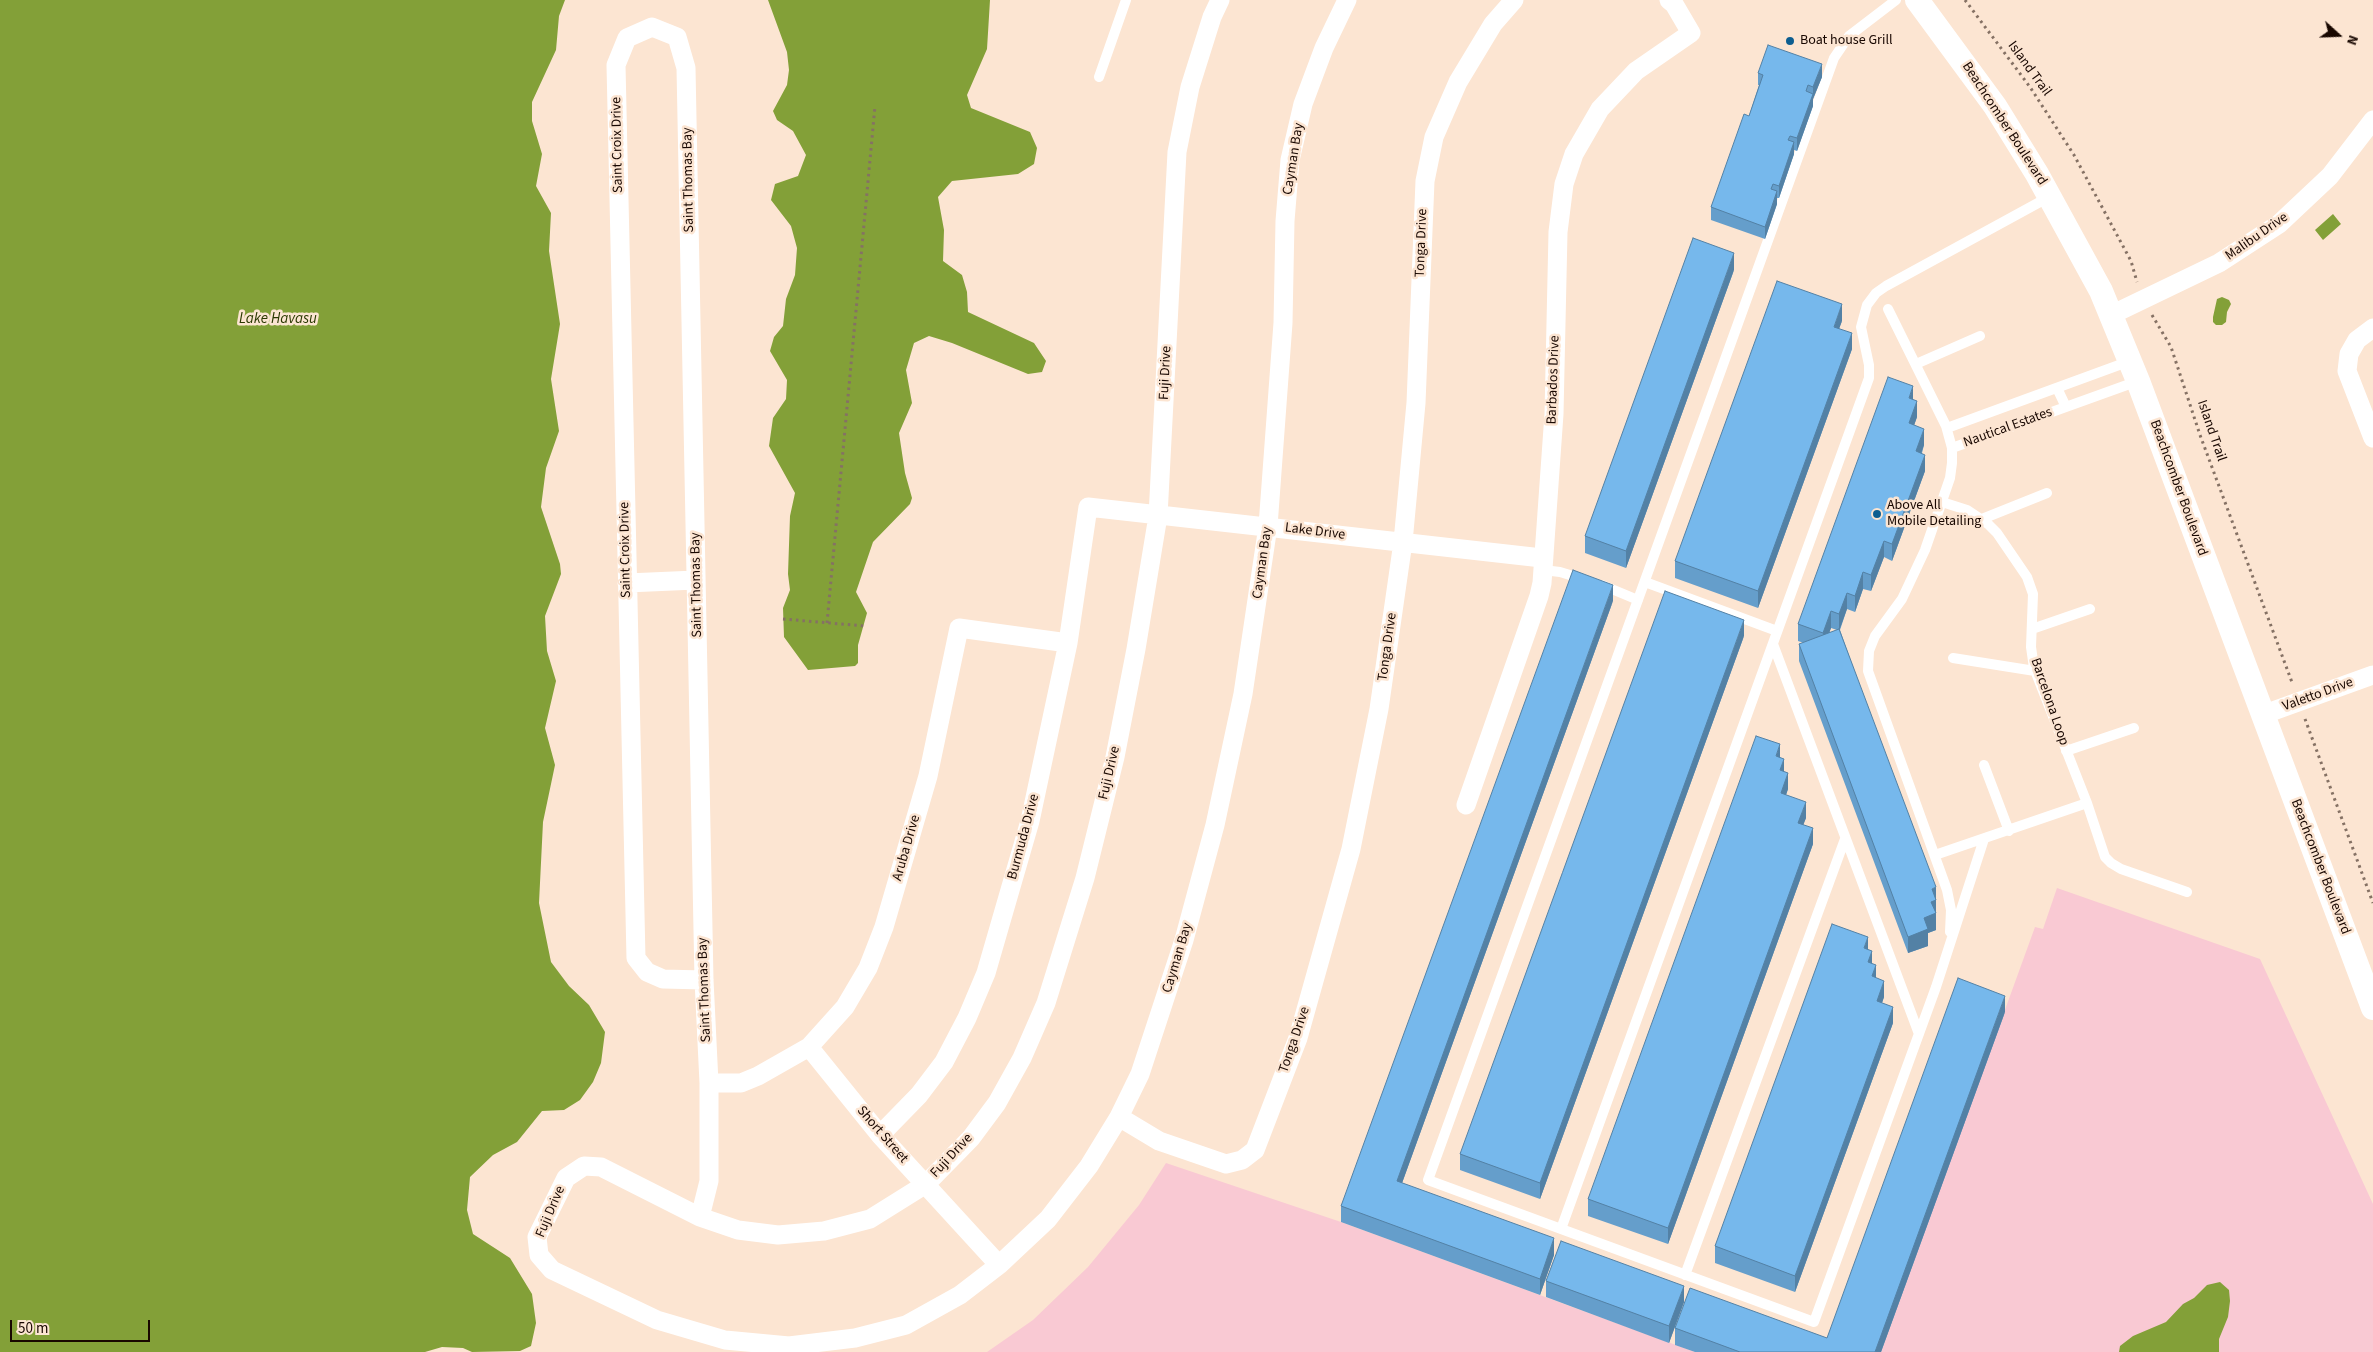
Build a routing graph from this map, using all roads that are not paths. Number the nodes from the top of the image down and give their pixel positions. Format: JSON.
{"nodes":[{"id":1,"x":1126,"y":0,"type":"edge"},
{"id":2,"x":1220,"y":0,"type":"edge"},
{"id":3,"x":1347,"y":0,"type":"edge"},
{"id":4,"x":1514,"y":0,"type":"edge"},
{"id":5,"x":1669,"y":0,"type":"edge"},
{"id":6,"x":1896,"y":0,"type":"edge"},
{"id":7,"x":1917,"y":0,"type":"edge"},
{"id":8,"x":616,"y":65,"type":"joint"},
{"id":9,"x":1099,"y":77,"type":"dead end"},
{"id":10,"x":2373,"y":120,"type":"edge"},
{"id":11,"x":2050,"y":196,"type":"junction"},
{"id":12,"x":1888,"y":309,"type":"dead end"},
{"id":13,"x":2111,"y":315,"type":"junction"},
{"id":14,"x":2373,"y":328,"type":"edge"},
{"id":15,"x":1980,"y":336,"type":"dead end"},
{"id":16,"x":1916,"y":364,"type":"junction"},
{"id":17,"x":2134,"y":371,"type":"junction"},
{"id":18,"x":2057,"y":388,"type":"junction"},
{"id":19,"x":2066,"y":407,"type":"junction"},
{"id":20,"x":1947,"y":428,"type":"junction"},
{"id":21,"x":2373,"y":438,"type":"edge"},
{"id":22,"x":1952,"y":448,"type":"junction"},
{"id":23,"x":2046,"y":493,"type":"dead end"},
{"id":24,"x":1942,"y":502,"type":"junction"},
{"id":25,"x":1088,"y":507,"type":"joint"},
{"id":26,"x":1158,"y":516,"type":"junction"},
{"id":27,"x":1982,"y":519,"type":"junction"},
{"id":28,"x":1268,"y":526,"type":"junction"},
{"id":29,"x":1403,"y":542,"type":"junction"},
{"id":30,"x":1542,"y":564,"type":"junction"},
{"id":31,"x":696,"y":580,"type":"junction"},
{"id":32,"x":1644,"y":582,"type":"junction"},
{"id":33,"x":627,"y":583,"type":"junction"},
{"id":34,"x":1638,"y":600,"type":"junction"},
{"id":35,"x":2090,"y":609,"type":"dead end"},
{"id":36,"x":2032,"y":629,"type":"junction"},
{"id":37,"x":1777,"y":631,"type":"junction"},
{"id":38,"x":1068,"y":643,"type":"junction"},
{"id":39,"x":1773,"y":644,"type":"junction"},
{"id":40,"x":1953,"y":658,"type":"dead end"},
{"id":41,"x":2035,"y":671,"type":"junction"},
{"id":42,"x":2373,"y":675,"type":"edge"},
{"id":43,"x":2262,"y":714,"type":"junction"},
{"id":44,"x":2134,"y":728,"type":"dead end"},
{"id":45,"x":2066,"y":751,"type":"junction"},
{"id":46,"x":1984,"y":765,"type":"dead end"},
{"id":47,"x":2086,"y":803,"type":"junction"},
{"id":48,"x":1466,"y":805,"type":"dead end"},
{"id":49,"x":2009,"y":831,"type":"junction"},
{"id":50,"x":1845,"y":839,"type":"junction"},
{"id":51,"x":1984,"y":839,"type":"junction"},
{"id":52,"x":1935,"y":855,"type":"junction"},
{"id":53,"x":2187,"y":892,"type":"dead end"},
{"id":54,"x":1949,"y":948,"type":"junction"},
{"id":55,"x":704,"y":980,"type":"junction"},
{"id":56,"x":2373,"y":1008,"type":"edge"},
{"id":57,"x":1919,"y":1034,"type":"junction"},
{"id":58,"x":809,"y":1047,"type":"junction"},
{"id":59,"x":709,"y":1084,"type":"junction"},
{"id":60,"x":1119,"y":1116,"type":"junction"},
{"id":61,"x":880,"y":1135,"type":"junction"},
{"id":62,"x":926,"y":1184,"type":"junction"},
{"id":63,"x":700,"y":1217,"type":"junction"},
{"id":64,"x":1561,"y":1229,"type":"junction"},
{"id":65,"x":1000,"y":1265,"type":"junction"},
{"id":66,"x":1686,"y":1275,"type":"junction"}],
"edges":[{"from":1,"to":9,"type":"lane"},
{"from":2,"to":26,"type":"street","name":"Fuji Drive"},
{"from":3,"to":28,"type":"street","name":"Cayman Bay"},
{"from":4,"to":29,"type":"street","name":"Tonga Drive"},
{"from":5,"to":30,"type":"street","name":"Barbados Drive"},
{"from":6,"to":32,"type":"lane"},
{"from":7,"to":11,"type":"street","name":"Beachcomber Boulevard"},
{"from":8,"to":31,"type":"street","name":"Saint Thomas Bay"},
{"from":8,"to":33,"type":"street","name":"Saint Croix Drive"},
{"from":10,"to":13,"type":"street","name":"Malibu Drive"},
{"from":11,"to":13,"type":"street","name":"Beachcomber Boulevard"},
{"from":11,"to":37,"type":"lane"},
{"from":12,"to":16,"type":"lane"},
{"from":13,"to":17,"type":"street","name":"Beachcomber Boulevard"},
{"from":14,"to":21,"type":"street"},
{"from":15,"to":16,"type":"lane"},
{"from":16,"to":20,"type":"lane"},
{"from":17,"to":18,"type":"lane","name":"Nautical Estates"},
{"from":17,"to":19,"type":"lane","name":"Nautical Estates"},
{"from":17,"to":43,"type":"street","name":"Beachcomber Boulevard"},
{"from":18,"to":19,"type":"lane"},
{"from":18,"to":20,"type":"lane","name":"Nautical Estates"},
{"from":19,"to":22,"type":"lane","name":"Nautical Estates"},
{"from":20,"to":22,"type":"lane"},
{"from":22,"to":24,"type":"lane","name":"Nautical Estates"},
{"from":23,"to":27,"type":"lane"},
{"from":24,"to":27,"type":"lane","name":"Barcelona Loop"},
{"from":24,"to":52,"type":"lane","name":"Nautical Estates"},
{"from":25,"to":26,"type":"street","name":"Lake Drive"},
{"from":25,"to":38,"type":"street","name":"Burmuda Drive"},
{"from":26,"to":28,"type":"street","name":"Lake Drive"},
{"from":26,"to":62,"type":"street","name":"Fuji Drive"},
{"from":27,"to":36,"type":"lane","name":"Barcelona Loop"},
{"from":28,"to":29,"type":"street","name":"Lake Drive"},
{"from":28,"to":60,"type":"street","name":"Cayman Bay"},
{"from":29,"to":30,"type":"street","name":"Lake Drive"},
{"from":29,"to":60,"type":"street","name":"Tonga Drive"},
{"from":30,"to":34,"type":"lane"},
{"from":30,"to":48,"type":"street","name":"Barbados Drive"},
{"from":31,"to":33,"type":"street"},
{"from":31,"to":55,"type":"street","name":"Saint Thomas Bay"},
{"from":32,"to":34,"type":"lane"},
{"from":32,"to":37,"type":"lane"},
{"from":33,"to":55,"type":"street","name":"Saint Croix Drive"},
{"from":34,"to":64,"type":"lane"},
{"from":35,"to":36,"type":"lane"},
{"from":36,"to":41,"type":"lane","name":"Barcelona Loop"},
{"from":37,"to":39,"type":"lane"},
{"from":38,"to":58,"type":"street","name":"Aruba Drive"},
{"from":38,"to":61,"type":"street","name":"Burmuda Drive"},
{"from":39,"to":50,"type":"lane"},
{"from":39,"to":64,"type":"lane"},
{"from":40,"to":41,"type":"lane"},
{"from":41,"to":45,"type":"lane","name":"Barcelona Loop"},
{"from":42,"to":43,"type":"street","name":"Valetto Drive"},
{"from":43,"to":56,"type":"street","name":"Beachcomber Boulevard"},
{"from":44,"to":45,"type":"lane"},
{"from":45,"to":47,"type":"lane","name":"Barcelona Loop"},
{"from":46,"to":49,"type":"lane"},
{"from":47,"to":49,"type":"lane"},
{"from":47,"to":53,"type":"lane","name":"Barcelona Loop"},
{"from":49,"to":51,"type":"lane"},
{"from":50,"to":57,"type":"lane"},
{"from":50,"to":66,"type":"lane"},
{"from":51,"to":52,"type":"lane"},
{"from":51,"to":54,"type":"lane","name":"Nautical Estates"},
{"from":52,"to":54,"type":"lane","name":"Nautical Estates"},
{"from":54,"to":57,"type":"lane","name":"Nautical Estates"},
{"from":55,"to":59,"type":"street","name":"Saint Thomas Bay"},
{"from":57,"to":66,"type":"lane","name":"Nautical Estates"},
{"from":58,"to":59,"type":"street","name":"Aruba Drive"},
{"from":58,"to":61,"type":"street","name":"Short Street"},
{"from":59,"to":63,"type":"street","name":"Saint Thomas Bay"},
{"from":60,"to":65,"type":"street","name":"Fuji Drive"},
{"from":61,"to":62,"type":"street","name":"Short Street"},
{"from":62,"to":63,"type":"street","name":"Fuji Drive"},
{"from":62,"to":65,"type":"street","name":"Short Street"},
{"from":63,"to":65,"type":"street","name":"Fuji Drive"},
{"from":64,"to":66,"type":"lane"}]}
